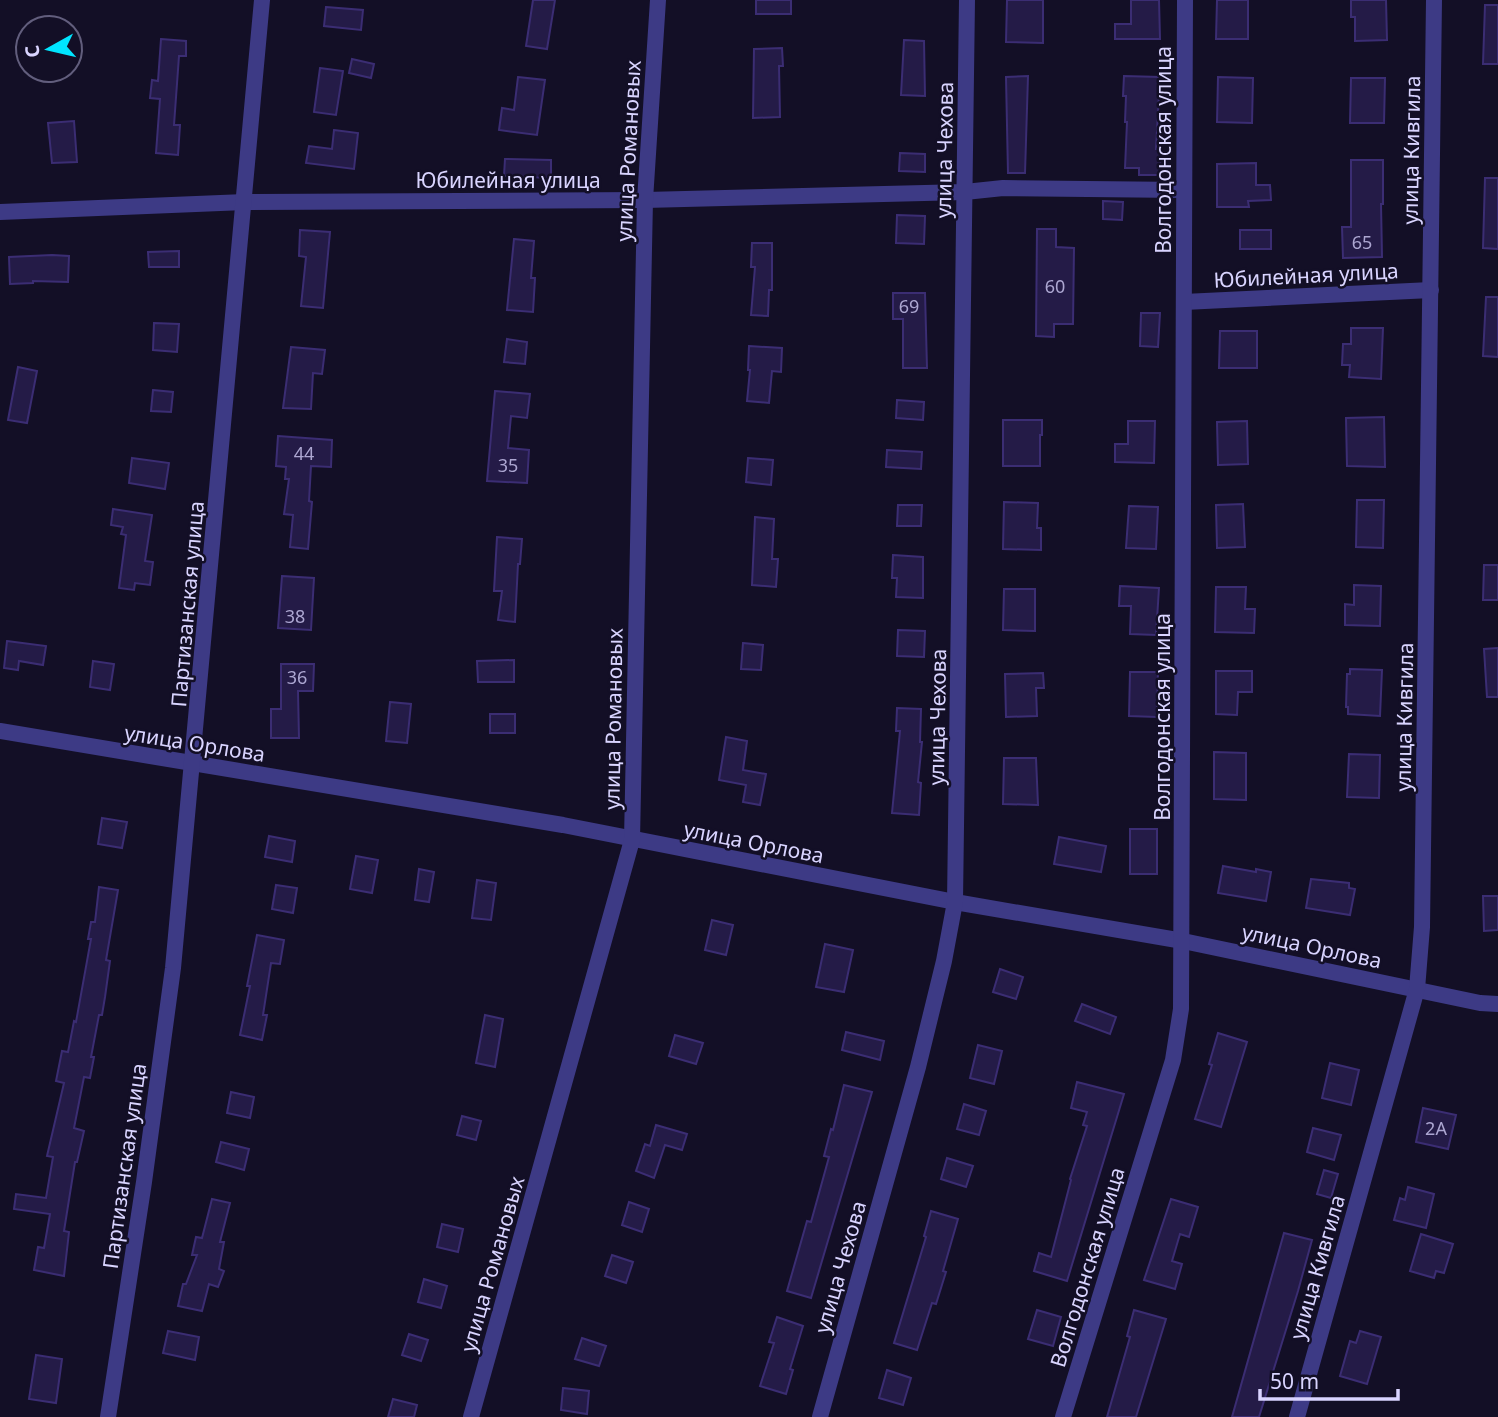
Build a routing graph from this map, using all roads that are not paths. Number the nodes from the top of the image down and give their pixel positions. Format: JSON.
{"nodes":[{"id":1,"x":262,"y":0,"type":"edge"},
{"id":2,"x":658,"y":0,"type":"edge"},
{"id":3,"x":967,"y":0,"type":"edge"},
{"id":4,"x":1185,"y":0,"type":"edge"},
{"id":5,"x":1434,"y":0,"type":"edge"},
{"id":6,"x":1183,"y":190,"type":"junction"},
{"id":7,"x":965,"y":192,"type":"junction"},
{"id":8,"x":645,"y":200,"type":"junction"},
{"id":9,"x":245,"y":202,"type":"junction"},
{"id":10,"x":0,"y":212,"type":"edge"},
{"id":11,"x":1431,"y":290,"type":"junction"},
{"id":12,"x":1184,"y":302,"type":"junction"},
{"id":13,"x":0,"y":731,"type":"edge"},
{"id":14,"x":193,"y":764,"type":"junction"},
{"id":15,"x":632,"y":840,"type":"junction"},
{"id":16,"x":955,"y":902,"type":"junction"},
{"id":17,"x":1183,"y":941,"type":"junction"},
{"id":18,"x":1417,"y":989,"type":"junction"},
{"id":19,"x":1498,"y":1004,"type":"edge"},
{"id":20,"x":108,"y":1417,"type":"edge"},
{"id":21,"x":471,"y":1417,"type":"edge"},
{"id":22,"x":820,"y":1417,"type":"edge"},
{"id":23,"x":1063,"y":1417,"type":"edge"},
{"id":24,"x":1297,"y":1417,"type":"edge"}],
"edges":[{"from":1,"to":9,"type":"street","name":"Партизанская улица"},
{"from":2,"to":8,"type":"street","name":"улица Романовых"},
{"from":3,"to":7,"type":"street","name":"улица Чехова"},
{"from":4,"to":6,"type":"street","name":"Волгодонская улица"},
{"from":5,"to":11,"type":"street","name":"улица Кивгила"},
{"from":6,"to":7,"type":"street","name":"Юбилейная улица"},
{"from":6,"to":12,"type":"street","name":"Волгодонская улица"},
{"from":7,"to":8,"type":"street","name":"Юбилейная улица"},
{"from":7,"to":16,"type":"street","name":"улица Чехова"},
{"from":8,"to":9,"type":"street","name":"Юбилейная улица"},
{"from":8,"to":15,"type":"street","name":"улица Романовых"},
{"from":9,"to":10,"type":"street","name":"Юбилейная улица"},
{"from":9,"to":14,"type":"street","name":"Партизанская улица"},
{"from":11,"to":12,"type":"street","name":"Юбилейная улица"},
{"from":11,"to":18,"type":"street","name":"улица Кивгила"},
{"from":12,"to":17,"type":"street","name":"Волгодонская улица"},
{"from":13,"to":14,"type":"street","name":"улица Орлова"},
{"from":14,"to":15,"type":"street","name":"улица Орлова"},
{"from":14,"to":20,"type":"street","name":"Партизанская улица"},
{"from":15,"to":16,"type":"street","name":"улица Орлова"},
{"from":15,"to":21,"type":"street","name":"улица Романовых"},
{"from":16,"to":17,"type":"street","name":"улица Орлова"},
{"from":16,"to":22,"type":"street","name":"улица Чехова"},
{"from":17,"to":18,"type":"street","name":"улица Орлова"},
{"from":17,"to":23,"type":"street","name":"Волгодонская улица"},
{"from":18,"to":19,"type":"street","name":"улица Орлова"},
{"from":18,"to":24,"type":"street","name":"улица Кивгила"}]}
